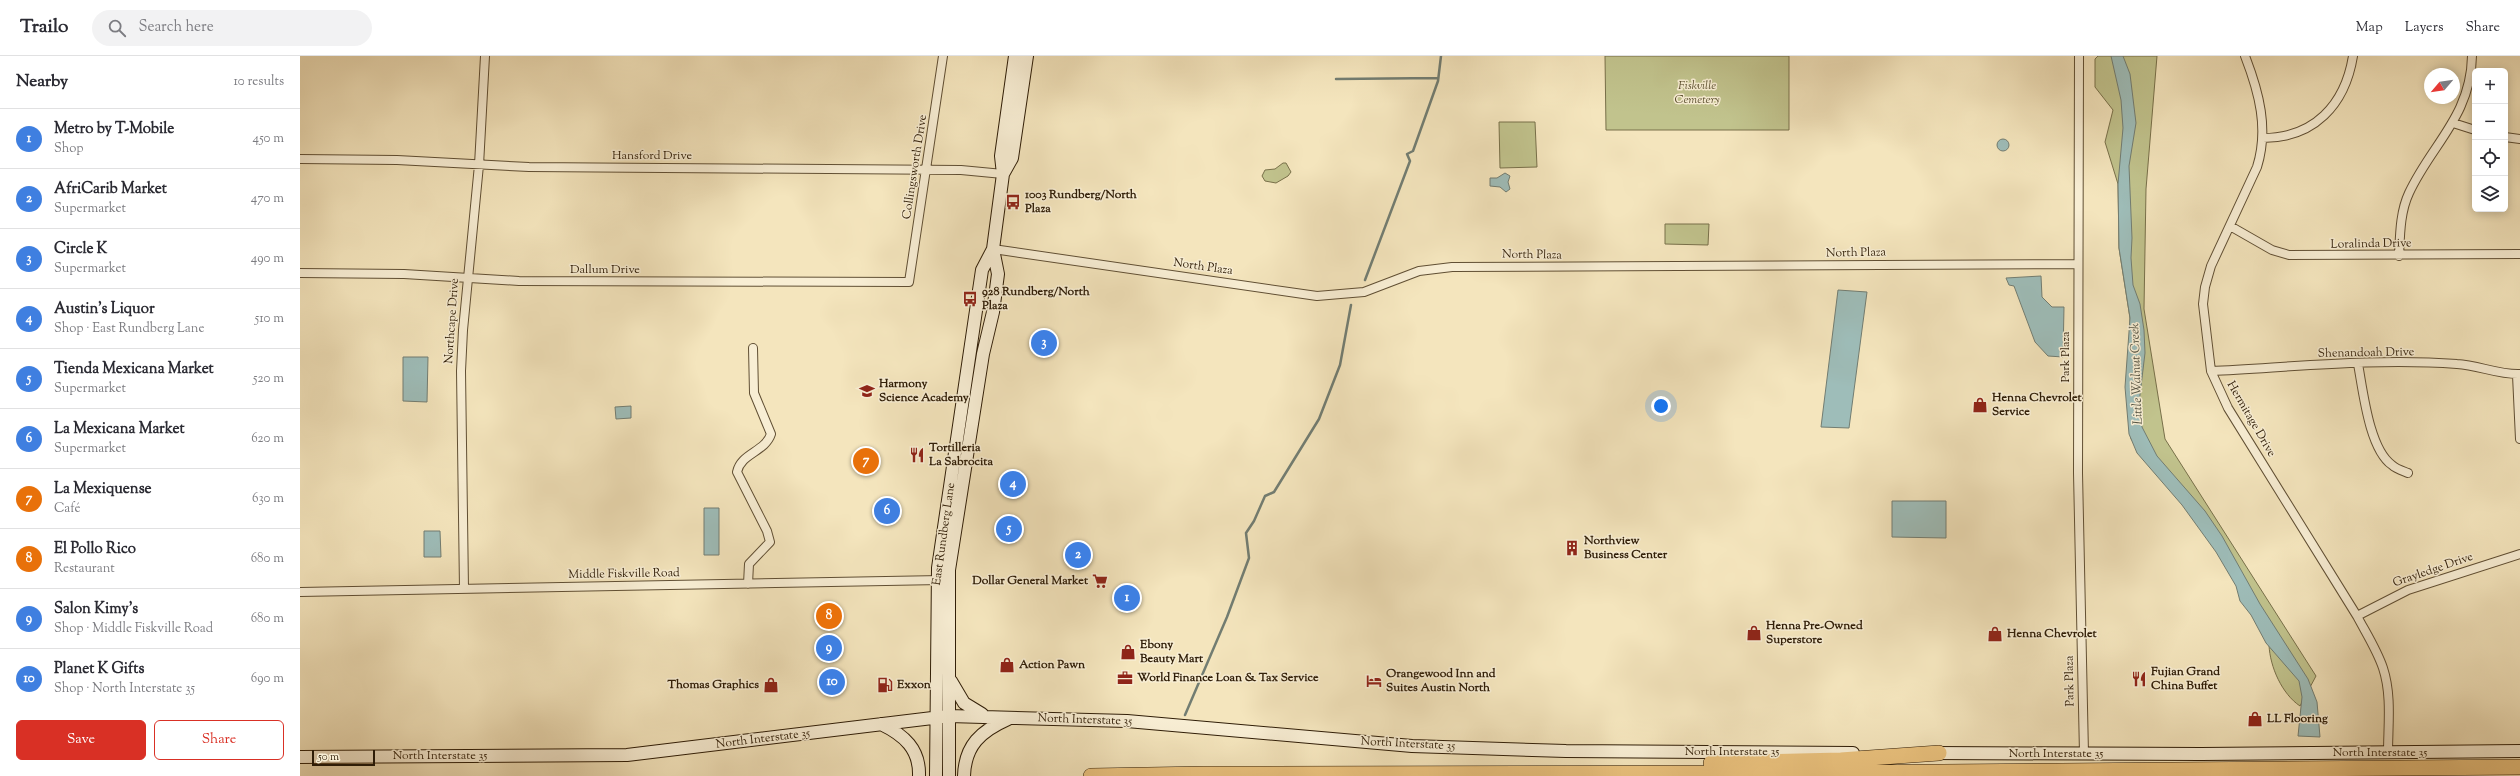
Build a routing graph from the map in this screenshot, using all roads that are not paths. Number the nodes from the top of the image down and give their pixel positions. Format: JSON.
{"nodes":[{"id":1,"x":485,"y":56,"type":"edge"},
{"id":2,"x":943,"y":56,"type":"edge"},
{"id":3,"x":1015,"y":56,"type":"edge"},
{"id":4,"x":1027,"y":56,"type":"edge"},
{"id":5,"x":2079,"y":56,"type":"edge"},
{"id":6,"x":2245,"y":56,"type":"edge"},
{"id":7,"x":2353,"y":56,"type":"edge"},
{"id":8,"x":2472,"y":56,"type":"edge"},
{"id":9,"x":2453,"y":123,"type":"junction"},
{"id":10,"x":2472,"y":129,"type":"edge"},
{"id":11,"x":2508,"y":137,"type":"edge"},
{"id":12,"x":2263,"y":138,"type":"junction"},
{"id":13,"x":2520,"y":139,"type":"edge"},
{"id":14,"x":300,"y":159,"type":"edge"},
{"id":15,"x":479,"y":165,"type":"junction"},
{"id":16,"x":927,"y":170,"type":"junction"},
{"id":17,"x":1003,"y":174,"type":"junction"},
{"id":18,"x":2230,"y":226,"type":"junction"},
{"id":19,"x":993,"y":249,"type":"junction"},
{"id":20,"x":2520,"y":254,"type":"edge"},
{"id":21,"x":2399,"y":256,"type":"junction"},
{"id":22,"x":2078,"y":264,"type":"junction"},
{"id":23,"x":300,"y":273,"type":"edge"},
{"id":24,"x":467,"y":278,"type":"junction"},
{"id":25,"x":910,"y":282,"type":"joint"},
{"id":26,"x":753,"y":348,"type":"dead end"},
{"id":27,"x":2358,"y":364,"type":"junction"},
{"id":28,"x":2211,"y":371,"type":"junction"},
{"id":29,"x":2518,"y":374,"type":"edge"},
{"id":30,"x":2520,"y":439,"type":"edge"},
{"id":31,"x":2408,"y":473,"type":"dead end"},
{"id":32,"x":2520,"y":554,"type":"edge"},
{"id":33,"x":943,"y":580,"type":"junction"},
{"id":34,"x":748,"y":584,"type":"junction"},
{"id":35,"x":464,"y":589,"type":"junction"},
{"id":36,"x":300,"y":592,"type":"edge"},
{"id":37,"x":2357,"y":616,"type":"junction"},
{"id":38,"x":950,"y":678,"type":"junction"},
{"id":39,"x":936,"y":716,"type":"junction"},
{"id":40,"x":949,"y":716,"type":"junction"},
{"id":41,"x":987,"y":716,"type":"junction"},
{"id":42,"x":1011,"y":718,"type":"junction"},
{"id":43,"x":881,"y":724,"type":"junction"},
{"id":44,"x":2520,"y":751,"type":"edge"},
{"id":45,"x":1939,"y":753,"type":"junction"},
{"id":46,"x":2388,"y":753,"type":"junction"},
{"id":47,"x":2084,"y":754,"type":"junction"},
{"id":48,"x":300,"y":757,"type":"edge"},
{"id":49,"x":2520,"y":767,"type":"edge"},
{"id":50,"x":1569,"y":772,"type":"junction"},
{"id":51,"x":919,"y":776,"type":"edge"},
{"id":52,"x":936,"y":776,"type":"edge"},
{"id":53,"x":949,"y":776,"type":"edge"},
{"id":54,"x":964,"y":776,"type":"edge"},
{"id":55,"x":1091,"y":776,"type":"edge"}],
"edges":[{"from":1,"to":15,"type":"street","name":"Northcape Drive"},
{"from":2,"to":16,"type":"street","name":"Collingsworth Drive"},
{"from":3,"to":17,"type":"main road","name":"East Rundberg Lane"},
{"from":4,"to":17,"type":"main road","name":"East Rundberg Lane"},
{"from":5,"to":22,"type":"street","name":"Park Plaza"},
{"from":6,"to":12,"type":"street","name":"Hermitage Drive"},
{"from":7,"to":12,"type":"street"},
{"from":8,"to":9,"type":"street"},
{"from":9,"to":10,"type":"street"},
{"from":9,"to":21,"type":"street"},
{"from":11,"to":13,"type":"street"},
{"from":12,"to":18,"type":"street","name":"Hermitage Drive"},
{"from":14,"to":15,"type":"street","name":"Hansford Drive"},
{"from":15,"to":16,"type":"street","name":"Hansford Drive"},
{"from":15,"to":24,"type":"street","name":"Northcape Drive"},
{"from":16,"to":17,"type":"street","name":"Hansford Drive"},
{"from":16,"to":25,"type":"street","name":"Collingsworth Drive"},
{"from":17,"to":19,"type":"main road","name":"East Rundberg Lane"},
{"from":18,"to":21,"type":"street","name":"Loralinda Drive"},
{"from":18,"to":28,"type":"street","name":"Hermitage Drive"},
{"from":19,"to":22,"type":"street","name":"North Plaza"},
{"from":19,"to":33,"type":"main road","name":"East Rundberg Lane"},
{"from":20,"to":21,"type":"street","name":"Loralinda Drive"},
{"from":22,"to":47,"type":"street","name":"Park Plaza"},
{"from":23,"to":24,"type":"street","name":"Dallum Drive"},
{"from":24,"to":25,"type":"street","name":"Dallum Drive"},
{"from":24,"to":35,"type":"street","name":"Northcape Drive"},
{"from":26,"to":34,"type":"street"},
{"from":27,"to":28,"type":"street","name":"Shenandoah Drive"},
{"from":27,"to":29,"type":"street","name":"Shenandoah Drive"},
{"from":27,"to":31,"type":"street"},
{"from":28,"to":37,"type":"street","name":"Hermitage Drive"},
{"from":29,"to":30,"type":"street"},
{"from":32,"to":37,"type":"street","name":"Grayledge Drive"},
{"from":33,"to":34,"type":"street","name":"Middle Fiskville Road"},
{"from":33,"to":38,"type":"main road","name":"East Rundberg Lane"},
{"from":33,"to":39,"type":"main road","name":"East Rundberg Lane"},
{"from":34,"to":35,"type":"street","name":"Middle Fiskville Road"},
{"from":35,"to":36,"type":"street","name":"Middle Fiskville Road"},
{"from":37,"to":46,"type":"street","name":"Hermitage Drive"},
{"from":38,"to":40,"type":"main road","name":"East Rundberg Lane"},
{"from":38,"to":41,"type":"main road"},
{"from":39,"to":40,"type":"main road","name":"North Interstate 35"},
{"from":39,"to":43,"type":"main road","name":"North Interstate 35"},
{"from":39,"to":52,"type":"main road","name":"East Rundberg Lane"},
{"from":40,"to":41,"type":"main road","name":"North Interstate 35"},
{"from":40,"to":53,"type":"main road","name":"East Rundberg Lane"},
{"from":41,"to":42,"type":"main road","name":"North Interstate 35"},
{"from":42,"to":45,"type":"main road","name":"North Interstate 35"},
{"from":42,"to":54,"type":"main road"},
{"from":43,"to":48,"type":"main road","name":"North Interstate 35"},
{"from":43,"to":51,"type":"main road"},
{"from":44,"to":46,"type":"main road","name":"North Interstate 35"},
{"from":45,"to":47,"type":"main road","name":"North Interstate 35"},
{"from":45,"to":50,"type":"highway"},
{"from":46,"to":47,"type":"main road","name":"North Interstate 35"},
{"from":49,"to":50,"type":"highway"},
{"from":50,"to":55,"type":"highway"}]}
